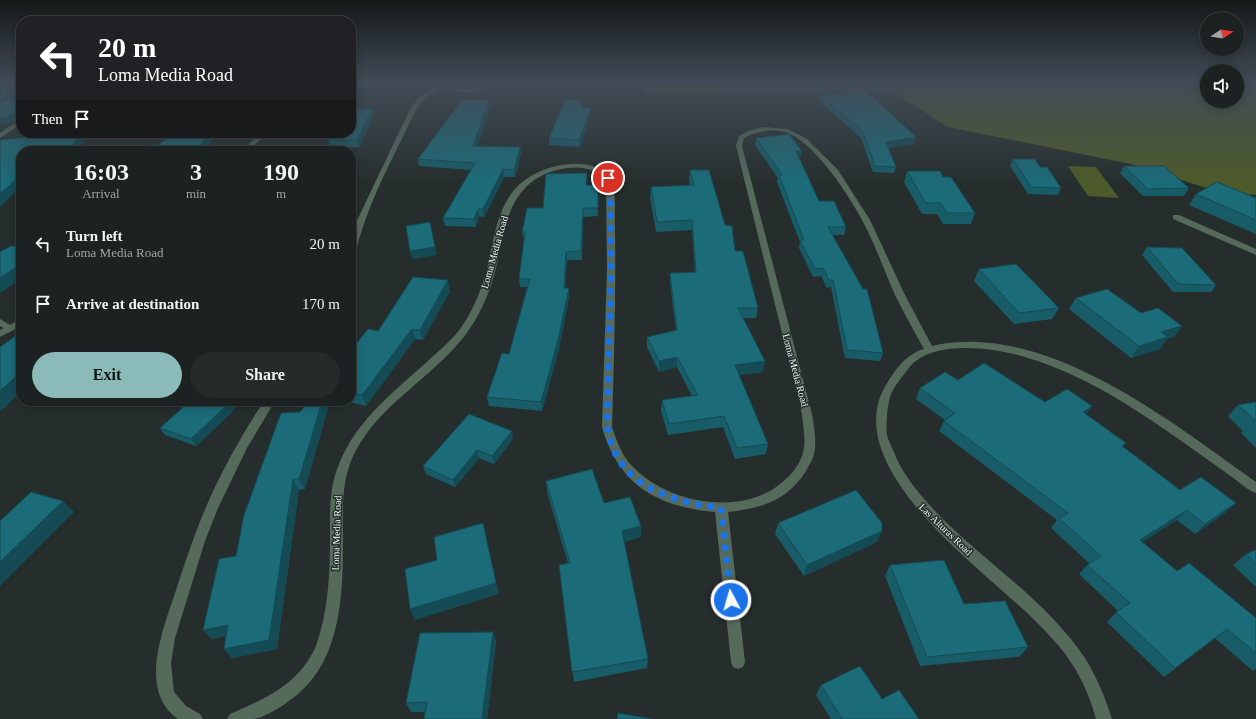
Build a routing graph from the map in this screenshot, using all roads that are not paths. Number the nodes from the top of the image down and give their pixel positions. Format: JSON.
{"nodes":[{"id":1,"x":409,"y":117,"type":"edge"},
{"id":2,"x":16,"y":125,"type":"edge"},
{"id":3,"x":0,"y":136,"type":"edge"},
{"id":4,"x":260,"y":138,"type":"edge"},
{"id":5,"x":250,"y":146,"type":"edge"},
{"id":6,"x":1176,"y":217,"type":"dead end"},
{"id":7,"x":356,"y":233,"type":"edge"},
{"id":8,"x":1256,"y":252,"type":"edge"},
{"id":9,"x":0,"y":322,"type":"edge"},
{"id":10,"x":16,"y":325,"type":"edge"},
{"id":11,"x":10,"y":328,"type":"junction"},
{"id":12,"x":0,"y":334,"type":"edge"},
{"id":13,"x":930,"y":351,"type":"junction"},
{"id":14,"x":267,"y":406,"type":"edge"},
{"id":15,"x":1256,"y":488,"type":"edge"},
{"id":16,"x":721,"y":508,"type":"junction"},
{"id":17,"x":738,"y":662,"type":"dead end"},
{"id":18,"x":195,"y":719,"type":"edge"},
{"id":19,"x":235,"y":719,"type":"edge"},
{"id":20,"x":1104,"y":719,"type":"edge"}],
"edges":[{"from":1,"to":7,"type":"street"},
{"from":2,"to":3,"type":"street"},
{"from":4,"to":5,"type":"street"},
{"from":6,"to":8,"type":"street"},
{"from":9,"to":11,"type":"street"},
{"from":10,"to":11,"type":"street"},
{"from":11,"to":12,"type":"street"},
{"from":13,"to":15,"type":"street","name":"Las Alturas Road"},
{"from":13,"to":16,"type":"street","name":"Loma Media Road"},
{"from":13,"to":20,"type":"street","name":"Las Alturas Road"},
{"from":14,"to":18,"type":"street"},
{"from":16,"to":17,"type":"street"},
{"from":16,"to":19,"type":"street","name":"Loma Media Road"}]}
